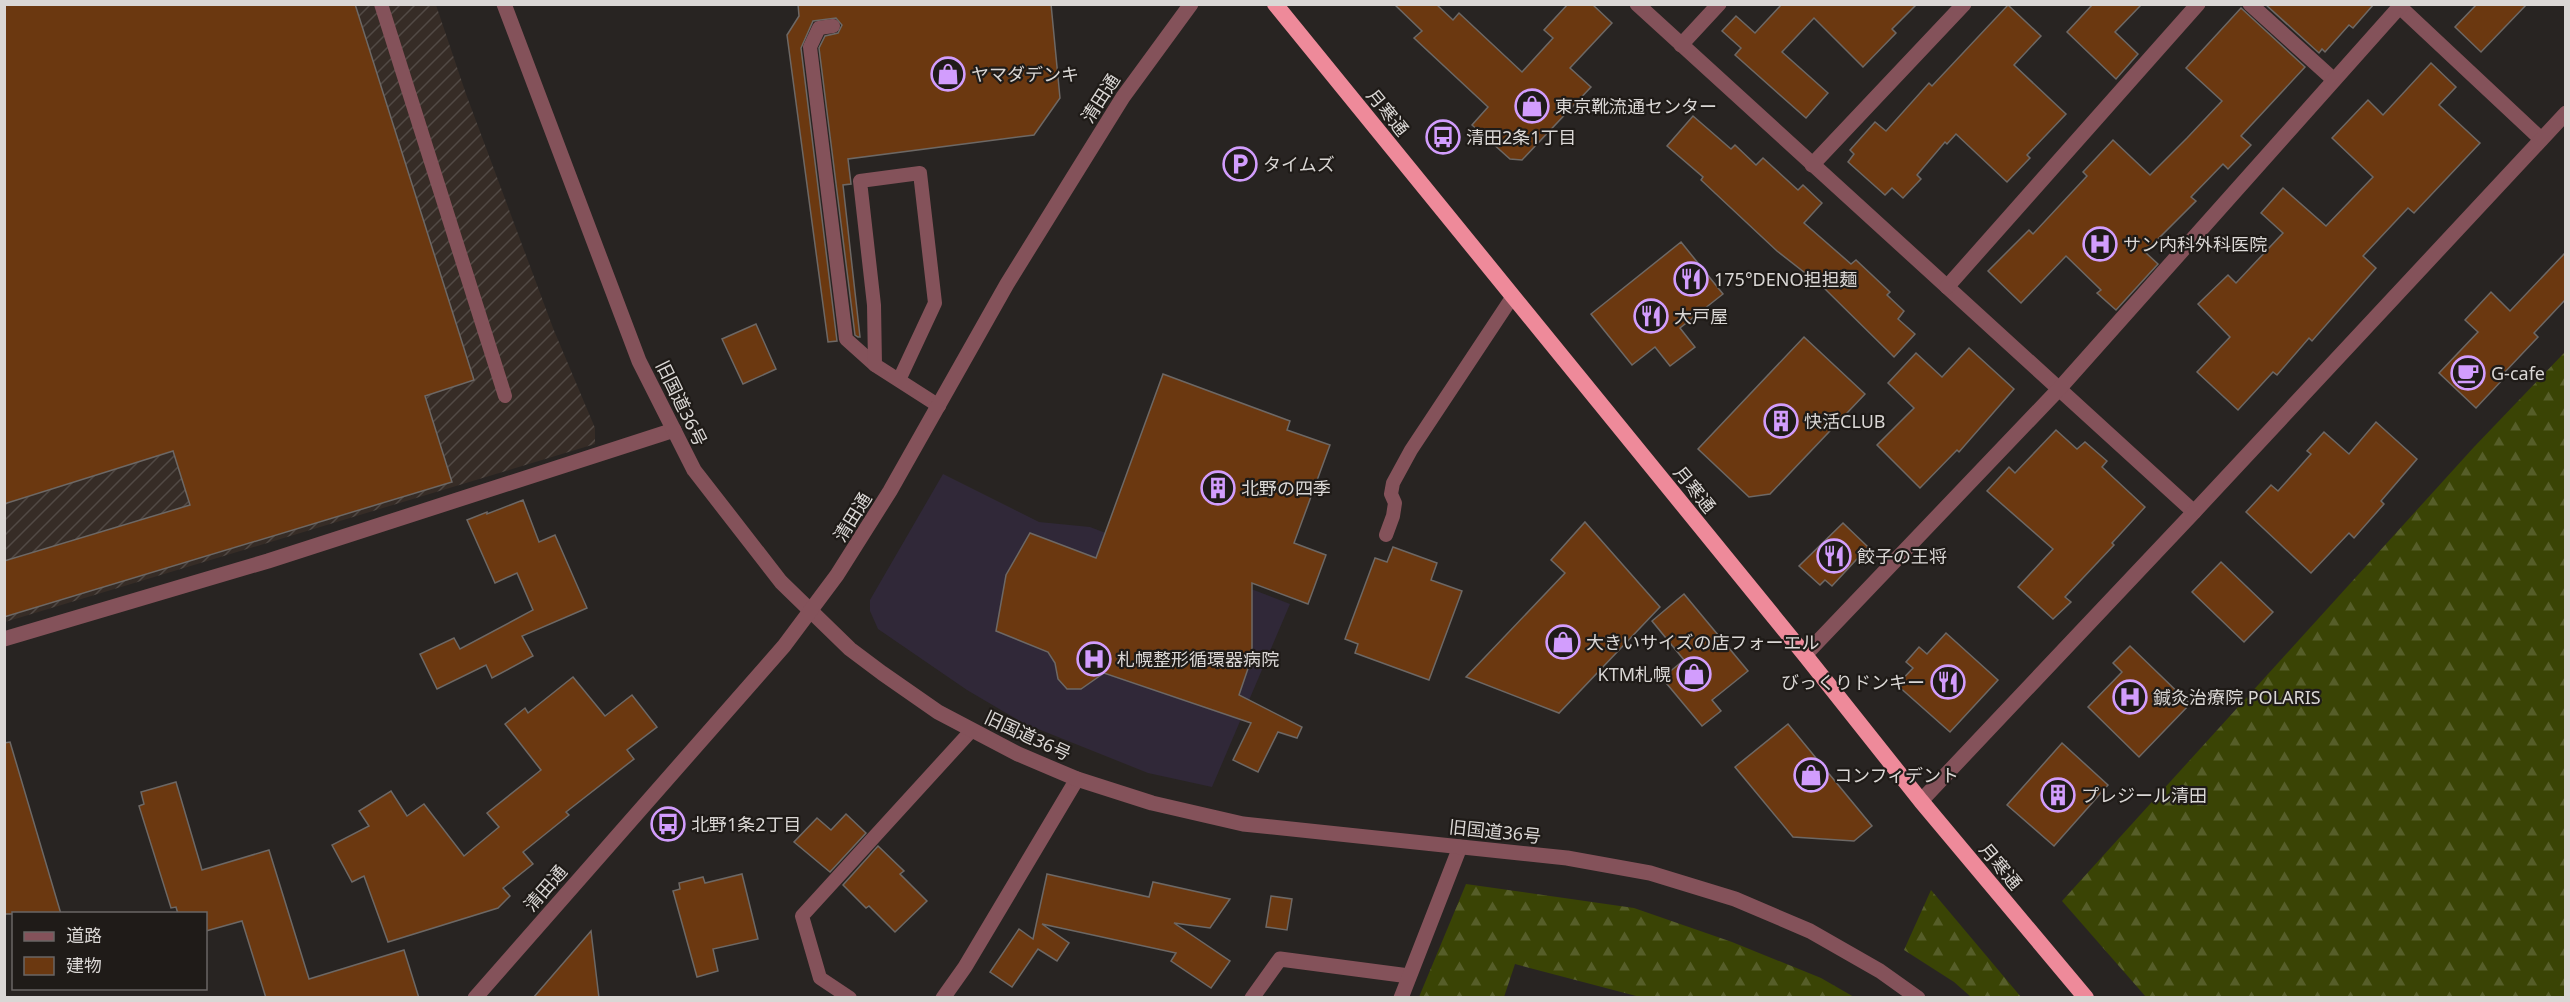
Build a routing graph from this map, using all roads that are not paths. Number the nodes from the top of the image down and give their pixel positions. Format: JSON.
{"nodes":[{"id":1,"x":381,"y":4,"type":"edge"},
{"id":2,"x":504,"y":4,"type":"edge"},
{"id":3,"x":1191,"y":4,"type":"edge"},
{"id":4,"x":1275,"y":4,"type":"edge"},
{"id":5,"x":1637,"y":4,"type":"edge"},
{"id":6,"x":1719,"y":4,"type":"edge"},
{"id":7,"x":1964,"y":4,"type":"edge"},
{"id":8,"x":2198,"y":4,"type":"edge"},
{"id":9,"x":2250,"y":4,"type":"edge"},
{"id":10,"x":2401,"y":6,"type":"edge"},
{"id":11,"x":833,"y":26,"type":"dead end"},
{"id":12,"x":1681,"y":45,"type":"junction"},
{"id":13,"x":2334,"y":80,"type":"junction"},
{"id":14,"x":2565,"y":113,"type":"edge"},
{"id":15,"x":2541,"y":139,"type":"junction"},
{"id":16,"x":1812,"y":165,"type":"junction"},
{"id":17,"x":1947,"y":287,"type":"junction"},
{"id":18,"x":1513,"y":296,"type":"junction"},
{"id":19,"x":875,"y":365,"type":"junction"},
{"id":20,"x":899,"y":380,"type":"junction"},
{"id":21,"x":2059,"y":389,"type":"junction"},
{"id":22,"x":505,"y":396,"type":"dead end"},
{"id":23,"x":939,"y":406,"type":"junction"},
{"id":24,"x":674,"y":429,"type":"junction"},
{"id":25,"x":2194,"y":512,"type":"junction"},
{"id":26,"x":1386,"y":535,"type":"dead end"},
{"id":27,"x":810,"y":612,"type":"junction"},
{"id":28,"x":4,"y":639,"type":"edge"},
{"id":29,"x":1806,"y":655,"type":"junction"},
{"id":30,"x":971,"y":731,"type":"junction"},
{"id":31,"x":1077,"y":779,"type":"junction"},
{"id":32,"x":1921,"y":801,"type":"junction"},
{"id":33,"x":1460,"y":847,"type":"junction"},
{"id":34,"x":1409,"y":976,"type":"junction"},
{"id":35,"x":475,"y":998,"type":"edge"},
{"id":36,"x":850,"y":998,"type":"edge"},
{"id":37,"x":943,"y":998,"type":"edge"},
{"id":38,"x":1252,"y":998,"type":"edge"},
{"id":39,"x":1401,"y":998,"type":"edge"},
{"id":40,"x":1918,"y":998,"type":"edge"},
{"id":41,"x":2086,"y":998,"type":"edge"}],
"edges":[{"from":1,"to":22,"type":"lane"},
{"from":2,"to":24,"type":"street","name":"旧国道36号"},
{"from":3,"to":23,"type":"street","name":"清田通"},
{"from":4,"to":18,"type":"highway","name":"月寒通"},
{"from":5,"to":12,"type":"street"},
{"from":6,"to":12,"type":"street"},
{"from":7,"to":16,"type":"street"},
{"from":8,"to":17,"type":"street"},
{"from":9,"to":13,"type":"street"},
{"from":10,"to":13,"type":"street"},
{"from":10,"to":15,"type":"street"},
{"from":11,"to":19,"type":"lane"},
{"from":12,"to":16,"type":"street"},
{"from":13,"to":21,"type":"street"},
{"from":14,"to":15,"type":"street"},
{"from":15,"to":25,"type":"street"},
{"from":16,"to":17,"type":"street"},
{"from":17,"to":21,"type":"street"},
{"from":18,"to":26,"type":"lane"},
{"from":18,"to":29,"type":"highway","name":"月寒通"},
{"from":19,"to":20,"type":"lane"},
{"from":19,"to":20,"type":"lane"},
{"from":20,"to":23,"type":"lane"},
{"from":21,"to":25,"type":"street"},
{"from":21,"to":29,"type":"street"},
{"from":23,"to":27,"type":"street","name":"清田通"},
{"from":24,"to":27,"type":"street","name":"旧国道36号"},
{"from":24,"to":28,"type":"street"},
{"from":25,"to":32,"type":"street"},
{"from":27,"to":30,"type":"street","name":"旧国道36号"},
{"from":27,"to":35,"type":"street","name":"清田通"},
{"from":29,"to":32,"type":"highway","name":"月寒通"},
{"from":30,"to":31,"type":"street","name":"旧国道36号"},
{"from":30,"to":36,"type":"lane"},
{"from":31,"to":33,"type":"street","name":"旧国道36号"},
{"from":31,"to":37,"type":"street"},
{"from":32,"to":41,"type":"highway","name":"月寒通"},
{"from":33,"to":34,"type":"street"},
{"from":33,"to":40,"type":"street","name":"旧国道36号"},
{"from":34,"to":38,"type":"street"},
{"from":34,"to":39,"type":"street"}]}
